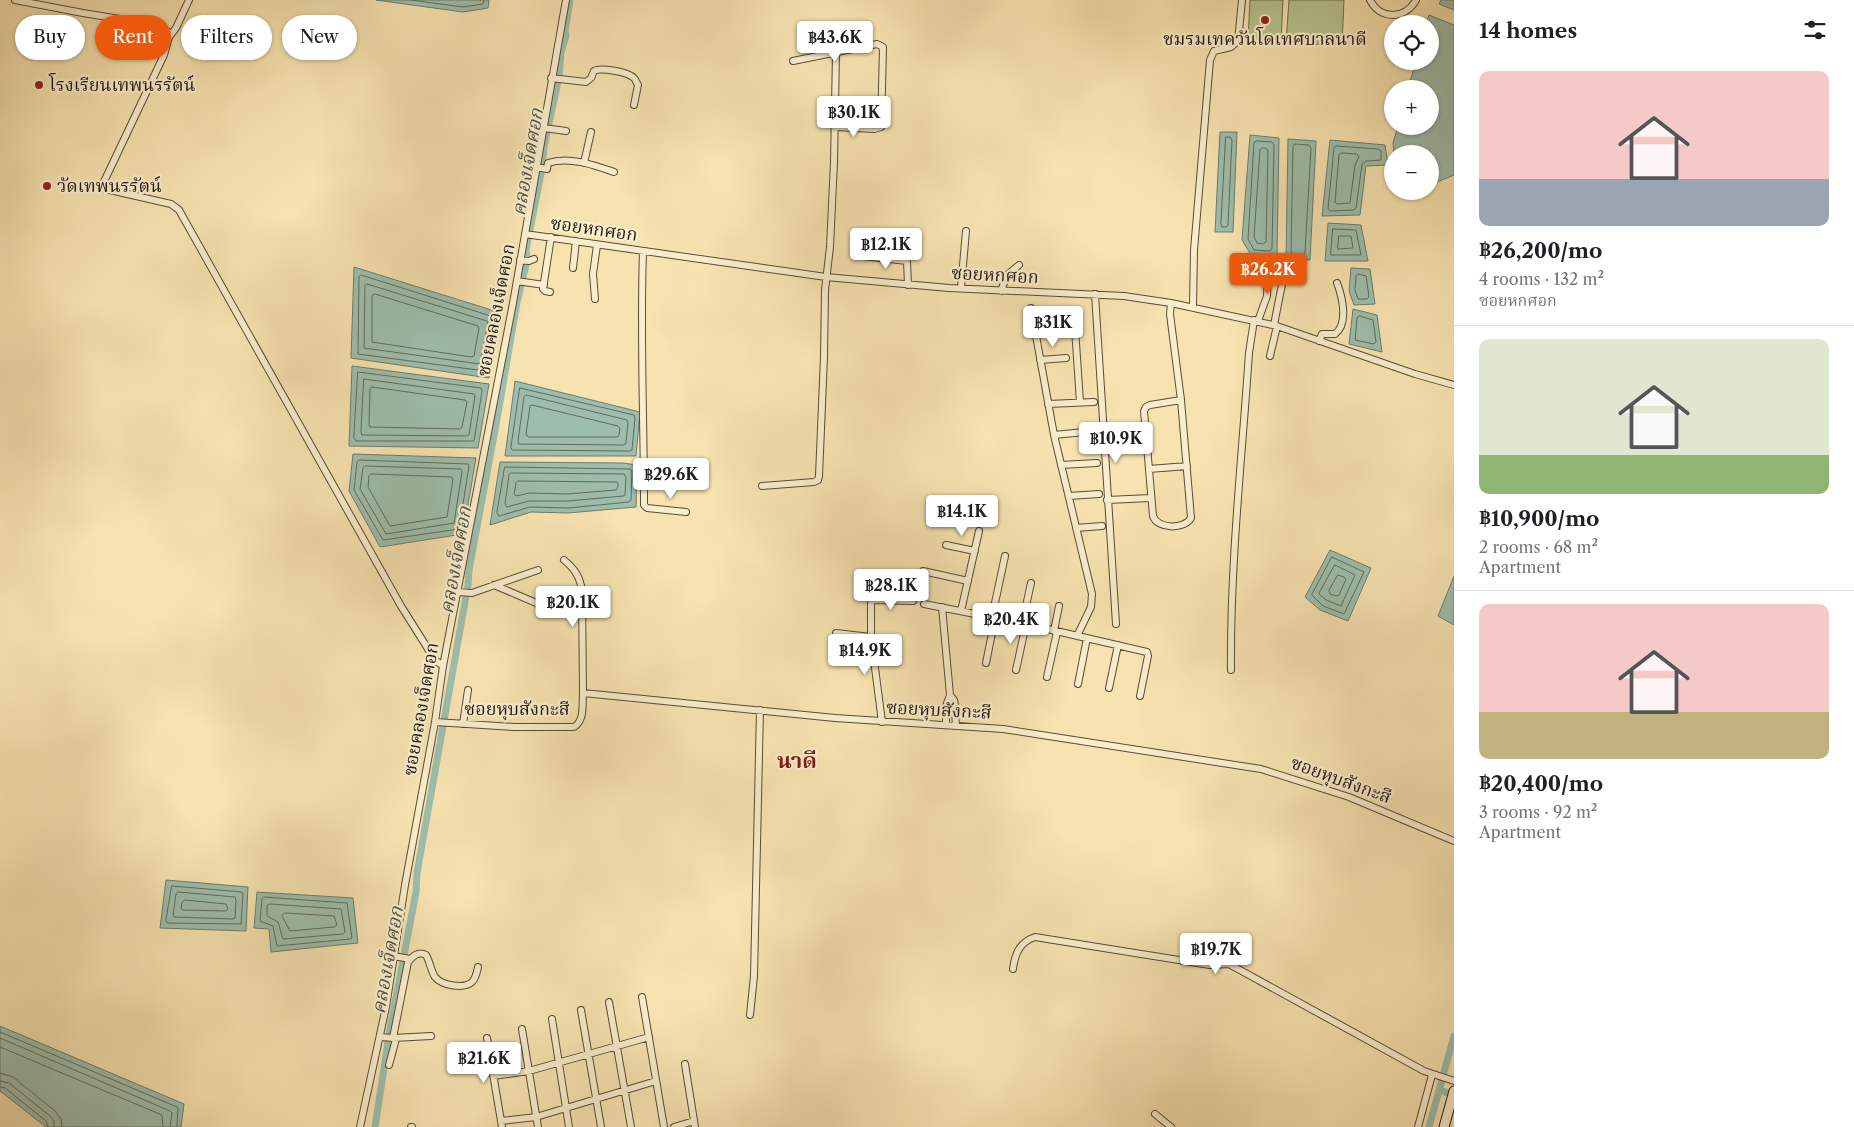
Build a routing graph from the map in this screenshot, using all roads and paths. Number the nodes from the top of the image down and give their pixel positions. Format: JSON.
{"nodes":[{"id":1,"x":15,"y":0,"type":"edge"},
{"id":2,"x":189,"y":0,"type":"edge"},
{"id":3,"x":566,"y":0,"type":"edge"},
{"id":4,"x":1242,"y":0,"type":"edge"},
{"id":5,"x":1370,"y":0,"type":"edge"},
{"id":6,"x":1416,"y":0,"type":"edge"},
{"id":7,"x":95,"y":16,"type":"edge"},
{"id":8,"x":171,"y":34,"type":"edge"},
{"id":9,"x":836,"y":52,"type":"junction"},
{"id":10,"x":162,"y":60,"type":"edge"},
{"id":11,"x":793,"y":61,"type":"dead end"},
{"id":12,"x":554,"y":78,"type":"junction"},
{"id":13,"x":634,"y":105,"type":"dead end"},
{"id":14,"x":835,"y":127,"type":"junction"},
{"id":15,"x":544,"y":128,"type":"junction"},
{"id":16,"x":566,"y":131,"type":"dead end"},
{"id":17,"x":592,"y":132,"type":"dead end"},
{"id":18,"x":584,"y":163,"type":"junction"},
{"id":19,"x":540,"y":168,"type":"junction"},
{"id":20,"x":614,"y":172,"type":"dead end"},
{"id":21,"x":966,"y":231,"type":"dead end"},
{"id":22,"x":525,"y":234,"type":"junction"},
{"id":23,"x":908,"y":234,"type":"dead end"},
{"id":24,"x":551,"y":243,"type":"junction"},
{"id":25,"x":575,"y":247,"type":"junction"},
{"id":26,"x":596,"y":250,"type":"junction"},
{"id":27,"x":643,"y":251,"type":"junction"},
{"id":28,"x":862,"y":256,"type":"dead end"},
{"id":29,"x":908,"y":261,"type":"junction"},
{"id":30,"x":1019,"y":265,"type":"dead end"},
{"id":31,"x":573,"y":268,"type":"dead end"},
{"id":32,"x":1285,"y":269,"type":"dead end"},
{"id":33,"x":1268,"y":273,"type":"dead end"},
{"id":34,"x":826,"y":279,"type":"junction"},
{"id":35,"x":521,"y":281,"type":"junction"},
{"id":36,"x":1337,"y":283,"type":"dead end"},
{"id":37,"x":544,"y":284,"type":"junction"},
{"id":38,"x":908,"y":285,"type":"junction"},
{"id":39,"x":961,"y":288,"type":"junction"},
{"id":40,"x":1001,"y":291,"type":"junction"},
{"id":41,"x":550,"y":292,"type":"dead end"},
{"id":42,"x":595,"y":299,"type":"dead end"},
{"id":43,"x":1095,"y":300,"type":"junction"},
{"id":44,"x":1193,"y":307,"type":"junction"},
{"id":45,"x":1032,"y":308,"type":"dead end"},
{"id":46,"x":1171,"y":308,"type":"junction"},
{"id":47,"x":1074,"y":314,"type":"dead end"},
{"id":48,"x":1254,"y":325,"type":"junction"},
{"id":49,"x":1275,"y":327,"type":"junction"},
{"id":50,"x":1319,"y":341,"type":"junction"},
{"id":51,"x":1270,"y":356,"type":"dead end"},
{"id":52,"x":1066,"y":358,"type":"dead end"},
{"id":53,"x":1040,"y":360,"type":"junction"},
{"id":54,"x":1454,"y":385,"type":"edge"},
{"id":55,"x":1181,"y":400,"type":"junction"},
{"id":56,"x":1080,"y":402,"type":"junction"},
{"id":57,"x":1094,"y":402,"type":"dead end"},
{"id":58,"x":1048,"y":404,"type":"junction"},
{"id":59,"x":1095,"y":432,"type":"dead end"},
{"id":60,"x":1054,"y":435,"type":"junction"},
{"id":61,"x":1097,"y":463,"type":"dead end"},
{"id":62,"x":1060,"y":466,"type":"junction"},
{"id":63,"x":1187,"y":466,"type":"junction"},
{"id":64,"x":1149,"y":469,"type":"junction"},
{"id":65,"x":762,"y":486,"type":"dead end"},
{"id":66,"x":1099,"y":494,"type":"dead end"},
{"id":67,"x":1069,"y":496,"type":"junction"},
{"id":68,"x":1151,"y":498,"type":"junction"},
{"id":69,"x":1107,"y":500,"type":"junction"},
{"id":70,"x":686,"y":512,"type":"dead end"},
{"id":71,"x":1102,"y":526,"type":"dead end"},
{"id":72,"x":1076,"y":528,"type":"junction"},
{"id":73,"x":979,"y":531,"type":"dead end"},
{"id":74,"x":946,"y":545,"type":"dead end"},
{"id":75,"x":975,"y":551,"type":"junction"},
{"id":76,"x":1005,"y":556,"type":"dead end"},
{"id":77,"x":564,"y":560,"type":"dead end"},
{"id":78,"x":538,"y":570,"type":"dead end"},
{"id":79,"x":923,"y":571,"type":"dead end"},
{"id":80,"x":968,"y":581,"type":"junction"},
{"id":81,"x":1031,"y":583,"type":"dead end"},
{"id":82,"x":494,"y":585,"type":"junction"},
{"id":83,"x":462,"y":593,"type":"junction"},
{"id":84,"x":913,"y":601,"type":"dead end"},
{"id":85,"x":924,"y":604,"type":"dead end"},
{"id":86,"x":541,"y":605,"type":"dead end"},
{"id":87,"x":1059,"y":606,"type":"dead end"},
{"id":88,"x":942,"y":607,"type":"junction"},
{"id":89,"x":961,"y":611,"type":"junction"},
{"id":90,"x":994,"y":618,"type":"junction"},
{"id":91,"x":1024,"y":624,"type":"junction"},
{"id":92,"x":1116,"y":624,"type":"dead end"},
{"id":93,"x":1056,"y":631,"type":"junction"},
{"id":94,"x":836,"y":633,"type":"dead end"},
{"id":95,"x":1076,"y":636,"type":"junction"},
{"id":96,"x":871,"y":637,"type":"junction"},
{"id":97,"x":1087,"y":638,"type":"junction"},
{"id":98,"x":1118,"y":645,"type":"junction"},
{"id":99,"x":986,"y":663,"type":"dead end"},
{"id":100,"x":443,"y":666,"type":"junction"},
{"id":101,"x":1016,"y":670,"type":"dead end"},
{"id":102,"x":1231,"y":670,"type":"dead end"},
{"id":103,"x":1047,"y":677,"type":"dead end"},
{"id":104,"x":1078,"y":684,"type":"dead end"},
{"id":105,"x":1109,"y":688,"type":"dead end"},
{"id":106,"x":468,"y":690,"type":"dead end"},
{"id":107,"x":583,"y":693,"type":"junction"},
{"id":108,"x":950,"y":695,"type":"junction"},
{"id":109,"x":1140,"y":696,"type":"dead end"},
{"id":110,"x":760,"y":715,"type":"junction"},
{"id":111,"x":441,"y":722,"type":"junction"},
{"id":112,"x":882,"y":722,"type":"junction"},
{"id":113,"x":463,"y":724,"type":"junction"},
{"id":114,"x":946,"y":726,"type":"junction"},
{"id":115,"x":956,"y":726,"type":"junction"},
{"id":116,"x":1454,"y":841,"type":"edge"},
{"id":117,"x":394,"y":956,"type":"junction"},
{"id":118,"x":408,"y":959,"type":"junction"},
{"id":119,"x":478,"y":967,"type":"dead end"},
{"id":120,"x":1013,"y":968,"type":"dead end"},
{"id":121,"x":642,"y":997,"type":"dead end"},
{"id":122,"x":609,"y":1002,"type":"dead end"},
{"id":123,"x":581,"y":1010,"type":"dead end"},
{"id":124,"x":750,"y":1016,"type":"dead end"},
{"id":125,"x":552,"y":1020,"type":"dead end"},
{"id":126,"x":522,"y":1029,"type":"dead end"},
{"id":127,"x":430,"y":1036,"type":"dead end"},
{"id":128,"x":649,"y":1037,"type":"junction"},
{"id":129,"x":389,"y":1038,"type":"junction"},
{"id":130,"x":487,"y":1038,"type":"dead end"},
{"id":131,"x":617,"y":1045,"type":"junction"},
{"id":132,"x":589,"y":1053,"type":"junction"},
{"id":133,"x":558,"y":1062,"type":"junction"},
{"id":134,"x":685,"y":1064,"type":"dead end"},
{"id":135,"x":389,"y":1065,"type":"dead end"},
{"id":136,"x":528,"y":1071,"type":"junction"},
{"id":137,"x":493,"y":1076,"type":"junction"},
{"id":138,"x":1434,"y":1076,"type":"junction"},
{"id":139,"x":1451,"y":1080,"type":"edge"},
{"id":140,"x":656,"y":1081,"type":"junction"},
{"id":141,"x":1454,"y":1091,"type":"edge"},
{"id":142,"x":625,"y":1092,"type":"junction"},
{"id":143,"x":596,"y":1098,"type":"junction"},
{"id":144,"x":566,"y":1107,"type":"junction"},
{"id":145,"x":1155,"y":1114,"type":"dead end"},
{"id":146,"x":536,"y":1117,"type":"junction"},
{"id":147,"x":501,"y":1124,"type":"edge"},
{"id":148,"x":694,"y":1124,"type":"edge"},
{"id":149,"x":360,"y":1127,"type":"edge"},
{"id":150,"x":538,"y":1127,"type":"edge"},
{"id":151,"x":569,"y":1127,"type":"edge"},
{"id":152,"x":601,"y":1127,"type":"edge"},
{"id":153,"x":631,"y":1127,"type":"edge"},
{"id":154,"x":664,"y":1127,"type":"edge"},
{"id":155,"x":674,"y":1127,"type":"edge"},
{"id":156,"x":1171,"y":1127,"type":"edge"},
{"id":157,"x":1418,"y":1127,"type":"edge"},
{"id":158,"x":1444,"y":1127,"type":"edge"}],
"edges":[{"from":1,"to":7,"type":"street"},
{"from":2,"to":8,"type":"street"},
{"from":3,"to":12,"type":"street","name":"ซอยคลองเจ็ดศอก"},
{"from":4,"to":44,"type":"street"},
{"from":5,"to":6,"type":"street"},
{"from":9,"to":11,"type":"street"},
{"from":9,"to":14,"type":"street"},
{"from":9,"to":14,"type":"street"},
{"from":10,"to":100,"type":"street"},
{"from":12,"to":13,"type":"street"},
{"from":12,"to":15,"type":"street","name":"ซอยคลองเจ็ดศอก"},
{"from":14,"to":34,"type":"street"},
{"from":15,"to":16,"type":"street"},
{"from":15,"to":19,"type":"street","name":"ซอยคลองเจ็ดศอก"},
{"from":17,"to":18,"type":"street"},
{"from":18,"to":19,"type":"street"},
{"from":18,"to":20,"type":"street"},
{"from":19,"to":22,"type":"street","name":"ซอยคลองเจ็ดศอก"},
{"from":21,"to":39,"type":"street"},
{"from":22,"to":24,"type":"street","name":"ซอยหกศอก"},
{"from":22,"to":35,"type":"street","name":"ซอยคลองเจ็ดศอก"},
{"from":23,"to":29,"type":"street"},
{"from":24,"to":25,"type":"street","name":"ซอยหกศอก"},
{"from":24,"to":37,"type":"street"},
{"from":25,"to":26,"type":"street","name":"ซอยหกศอก"},
{"from":25,"to":31,"type":"street"},
{"from":26,"to":27,"type":"street","name":"ซอยหกศอก"},
{"from":26,"to":42,"type":"street"},
{"from":27,"to":34,"type":"street","name":"ซอยหกศอก"},
{"from":27,"to":70,"type":"street"},
{"from":28,"to":29,"type":"street"},
{"from":29,"to":38,"type":"street"},
{"from":30,"to":40,"type":"street"},
{"from":32,"to":49,"type":"street"},
{"from":33,"to":48,"type":"street"},
{"from":34,"to":38,"type":"street","name":"ซอยหกศอก"},
{"from":34,"to":65,"type":"street"},
{"from":35,"to":37,"type":"street"},
{"from":35,"to":83,"type":"street","name":"ซอยคลองเจ็ดศอก"},
{"from":36,"to":50,"type":"street"},
{"from":37,"to":41,"type":"street"},
{"from":38,"to":39,"type":"street","name":"ซอยหกศอก"},
{"from":39,"to":40,"type":"street","name":"ซอยหกศอก"},
{"from":40,"to":43,"type":"street","name":"ซอยหกศอก"},
{"from":43,"to":46,"type":"street","name":"ซอยหกศอก"},
{"from":43,"to":69,"type":"street"},
{"from":44,"to":46,"type":"street","name":"ซอยหกศอก"},
{"from":44,"to":48,"type":"street","name":"ซอยหกศอก"},
{"from":45,"to":53,"type":"street"},
{"from":46,"to":55,"type":"street"},
{"from":47,"to":56,"type":"street"},
{"from":48,"to":49,"type":"street","name":"ซอยหกศอก"},
{"from":48,"to":102,"type":"street"},
{"from":49,"to":50,"type":"street","name":"ซอยหกศอก"},
{"from":49,"to":51,"type":"street"},
{"from":50,"to":54,"type":"street","name":"ซอยหกศอก"},
{"from":52,"to":53,"type":"street"},
{"from":53,"to":58,"type":"street"},
{"from":55,"to":63,"type":"street"},
{"from":55,"to":64,"type":"street"},
{"from":56,"to":57,"type":"street"},
{"from":56,"to":58,"type":"street"},
{"from":58,"to":60,"type":"street"},
{"from":59,"to":60,"type":"street"},
{"from":60,"to":62,"type":"street"},
{"from":61,"to":62,"type":"street"},
{"from":62,"to":67,"type":"street"},
{"from":63,"to":64,"type":"street"},
{"from":63,"to":68,"type":"street"},
{"from":64,"to":68,"type":"street"},
{"from":66,"to":67,"type":"street"},
{"from":67,"to":72,"type":"street"},
{"from":68,"to":69,"type":"street"},
{"from":69,"to":92,"type":"street"},
{"from":71,"to":72,"type":"street"},
{"from":72,"to":95,"type":"street"},
{"from":73,"to":75,"type":"street"},
{"from":74,"to":75,"type":"street"},
{"from":75,"to":80,"type":"street"},
{"from":76,"to":90,"type":"street"},
{"from":77,"to":107,"type":"street"},
{"from":78,"to":82,"type":"street"},
{"from":79,"to":80,"type":"street"},
{"from":80,"to":89,"type":"street"},
{"from":81,"to":91,"type":"street"},
{"from":82,"to":83,"type":"street"},
{"from":82,"to":86,"type":"street"},
{"from":83,"to":100,"type":"street","name":"ซอยคลองเจ็ดศอก"},
{"from":84,"to":96,"type":"street"},
{"from":85,"to":88,"type":"street"},
{"from":87,"to":93,"type":"street"},
{"from":88,"to":89,"type":"street"},
{"from":88,"to":108,"type":"street"},
{"from":89,"to":90,"type":"street"},
{"from":90,"to":91,"type":"street"},
{"from":90,"to":99,"type":"street"},
{"from":91,"to":93,"type":"street"},
{"from":91,"to":101,"type":"street"},
{"from":93,"to":95,"type":"street"},
{"from":93,"to":103,"type":"street"},
{"from":94,"to":96,"type":"street"},
{"from":95,"to":97,"type":"street"},
{"from":96,"to":112,"type":"street"},
{"from":97,"to":98,"type":"street"},
{"from":97,"to":104,"type":"street"},
{"from":98,"to":105,"type":"street"},
{"from":98,"to":109,"type":"street"},
{"from":100,"to":111,"type":"street","name":"ซอยคลองเจ็ดศอก"},
{"from":106,"to":113,"type":"street"},
{"from":107,"to":110,"type":"street","name":"ซอยหุบสังกะสี"},
{"from":107,"to":113,"type":"street","name":"ซอยหุบสังกะสี"},
{"from":108,"to":114,"type":"street"},
{"from":108,"to":115,"type":"street"},
{"from":110,"to":112,"type":"street","name":"ซอยหุบสังกะสี"},
{"from":110,"to":124,"type":"street"},
{"from":111,"to":113,"type":"street","name":"ซอยหุบสังกะสี"},
{"from":111,"to":117,"type":"street","name":"ซอยคลองเจ็ดศอก"},
{"from":112,"to":114,"type":"street","name":"ซอยหุบสังกะสี"},
{"from":114,"to":115,"type":"street","name":"ซอยหุบสังกะสี"},
{"from":115,"to":116,"type":"street","name":"ซอยหุบสังกะสี"},
{"from":117,"to":118,"type":"street"},
{"from":117,"to":129,"type":"street","name":"ซอยคลองเจ็ดศอก"},
{"from":118,"to":119,"type":"street"},
{"from":118,"to":129,"type":"street"},
{"from":120,"to":138,"type":"street"},
{"from":121,"to":128,"type":"street"},
{"from":122,"to":131,"type":"street"},
{"from":123,"to":132,"type":"street"},
{"from":125,"to":133,"type":"street"},
{"from":126,"to":136,"type":"street"},
{"from":127,"to":129,"type":"street"},
{"from":128,"to":131,"type":"street"},
{"from":128,"to":140,"type":"street"},
{"from":129,"to":135,"type":"street"},
{"from":129,"to":149,"type":"street","name":"ซอยคลองเจ็ดศอก"},
{"from":130,"to":137,"type":"street"},
{"from":131,"to":132,"type":"street"},
{"from":131,"to":142,"type":"street"},
{"from":132,"to":133,"type":"street"},
{"from":132,"to":143,"type":"street"},
{"from":133,"to":136,"type":"street"},
{"from":133,"to":144,"type":"street"},
{"from":134,"to":148,"type":"street"},
{"from":136,"to":137,"type":"street"},
{"from":136,"to":146,"type":"street"},
{"from":137,"to":147,"type":"street"},
{"from":138,"to":139,"type":"street"},
{"from":138,"to":157,"type":"street"},
{"from":140,"to":142,"type":"street"},
{"from":140,"to":154,"type":"street"},
{"from":141,"to":158,"type":"street"},
{"from":142,"to":143,"type":"street"},
{"from":142,"to":153,"type":"street"},
{"from":143,"to":144,"type":"street"},
{"from":143,"to":152,"type":"street"},
{"from":144,"to":146,"type":"street"},
{"from":144,"to":151,"type":"street"},
{"from":145,"to":156,"type":"street"},
{"from":146,"to":147,"type":"street"},
{"from":146,"to":150,"type":"street"},
{"from":148,"to":155,"type":"street"}]}
